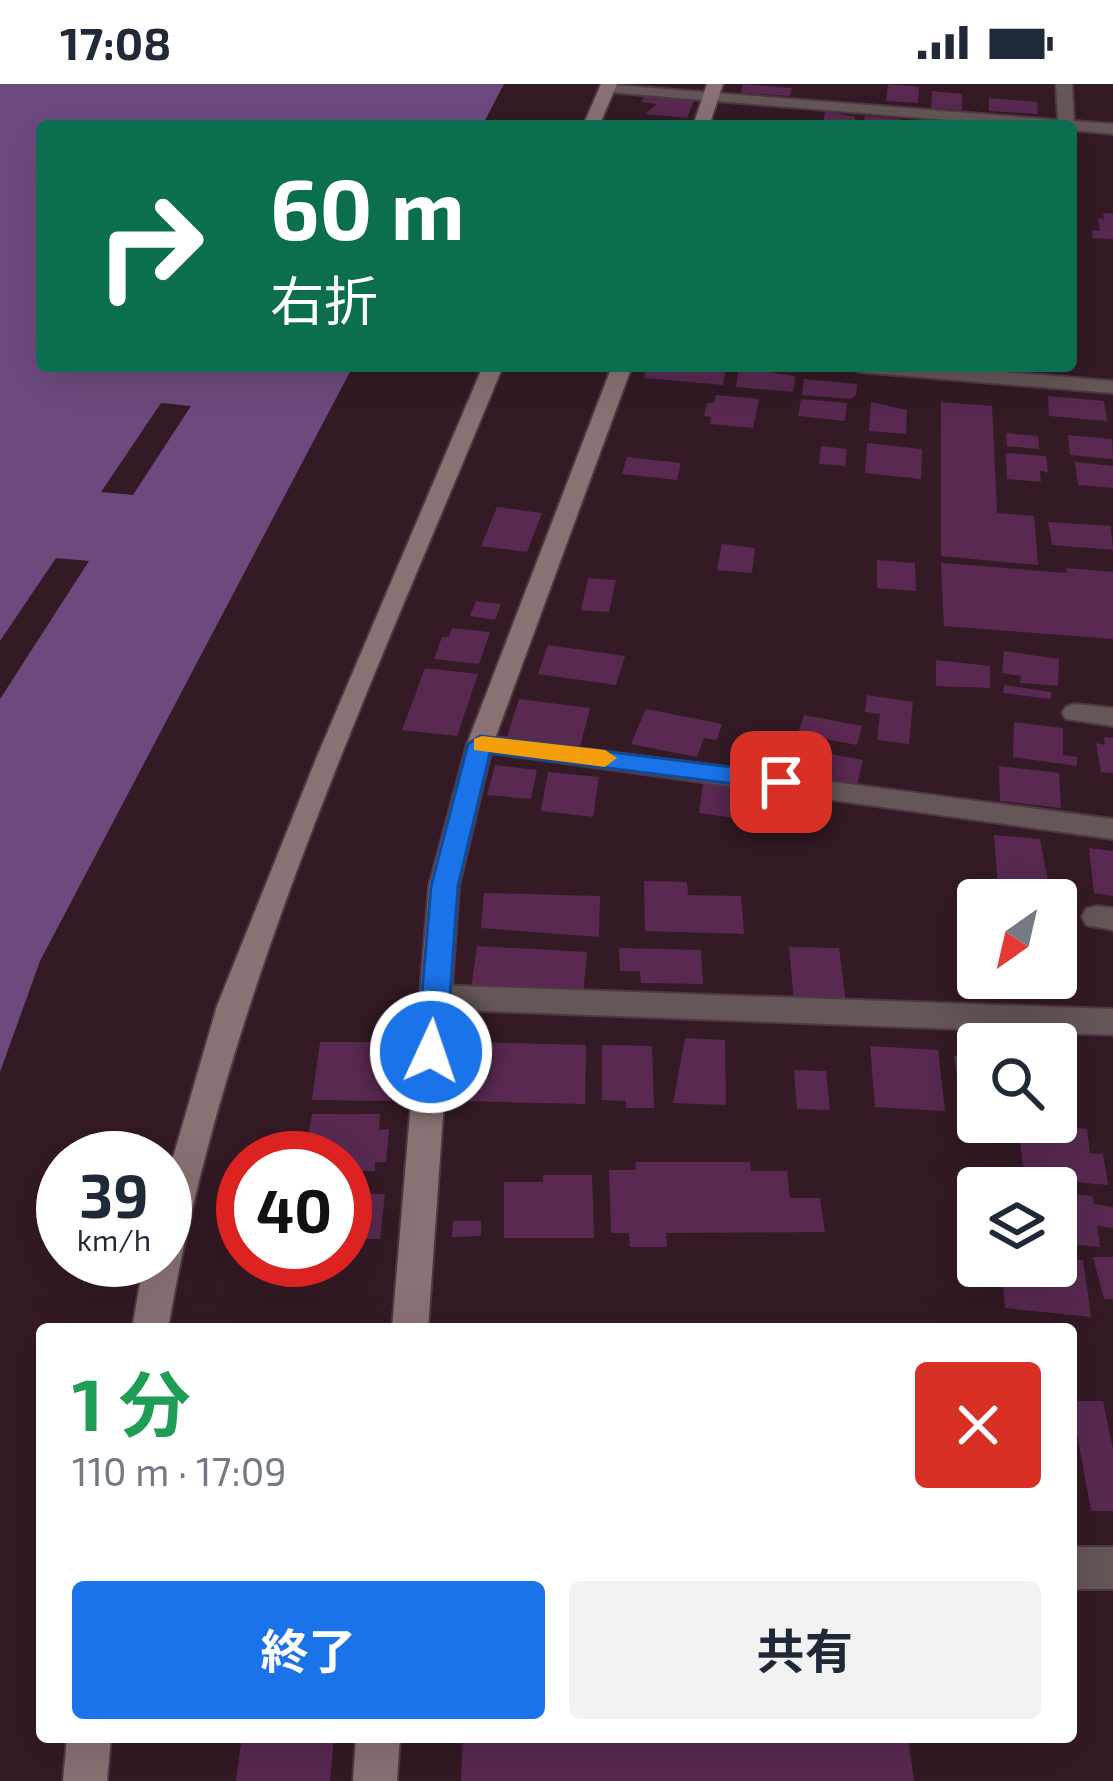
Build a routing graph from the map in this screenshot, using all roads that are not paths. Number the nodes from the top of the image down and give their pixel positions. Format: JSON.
{"nodes":[{"id":1,"x":1064,"y":84,"type":"edge"},
{"id":2,"x":608,"y":85,"type":"edge"},
{"id":3,"x":713,"y":90,"type":"edge"},
{"id":4,"x":593,"y":120,"type":"edge"},
{"id":5,"x":702,"y":120,"type":"edge"},
{"id":6,"x":1016,"y":120,"type":"edge"},
{"id":7,"x":1066,"y":120,"type":"edge"},
{"id":8,"x":1077,"y":126,"type":"edge"},
{"id":9,"x":1113,"y":129,"type":"edge"},
{"id":10,"x":490,"y":372,"type":"edge"},
{"id":11,"x":620,"y":372,"type":"edge"},
{"id":12,"x":932,"y":372,"type":"edge"},
{"id":13,"x":1113,"y":387,"type":"edge"},
{"id":14,"x":1076,"y":713,"type":"dead end"},
{"id":15,"x":1113,"y":717,"type":"edge"},
{"id":16,"x":480,"y":744,"type":"junction"},
{"id":17,"x":1113,"y":829,"type":"edge"},
{"id":18,"x":434,"y":998,"type":"junction"},
{"id":19,"x":1113,"y":1022,"type":"edge"},
{"id":20,"x":192,"y":1151,"type":"edge"},
{"id":21,"x":157,"y":1287,"type":"edge"},
{"id":22,"x":151,"y":1323,"type":"edge"},
{"id":23,"x":410,"y":1323,"type":"edge"},
{"id":24,"x":1077,"y":1568,"type":"edge"},
{"id":25,"x":1113,"y":1568,"type":"edge"},
{"id":26,"x":88,"y":1743,"type":"edge"},
{"id":27,"x":378,"y":1743,"type":"edge"},
{"id":28,"x":85,"y":1781,"type":"edge"},
{"id":29,"x":375,"y":1781,"type":"edge"}],
"edges":[{"from":1,"to":7,"type":"street"},
{"from":2,"to":3,"type":"street"},
{"from":2,"to":4,"type":"street"},
{"from":3,"to":5,"type":"street"},
{"from":3,"to":6,"type":"street"},
{"from":8,"to":9,"type":"street"},
{"from":10,"to":20,"type":"street"},
{"from":11,"to":16,"type":"street"},
{"from":12,"to":13,"type":"street"},
{"from":14,"to":15,"type":"street"},
{"from":16,"to":17,"type":"street"},
{"from":16,"to":18,"type":"street"},
{"from":18,"to":19,"type":"street"},
{"from":18,"to":23,"type":"street"},
{"from":21,"to":22,"type":"street"},
{"from":24,"to":25,"type":"street"},
{"from":26,"to":28,"type":"street"},
{"from":27,"to":29,"type":"street"}]}
